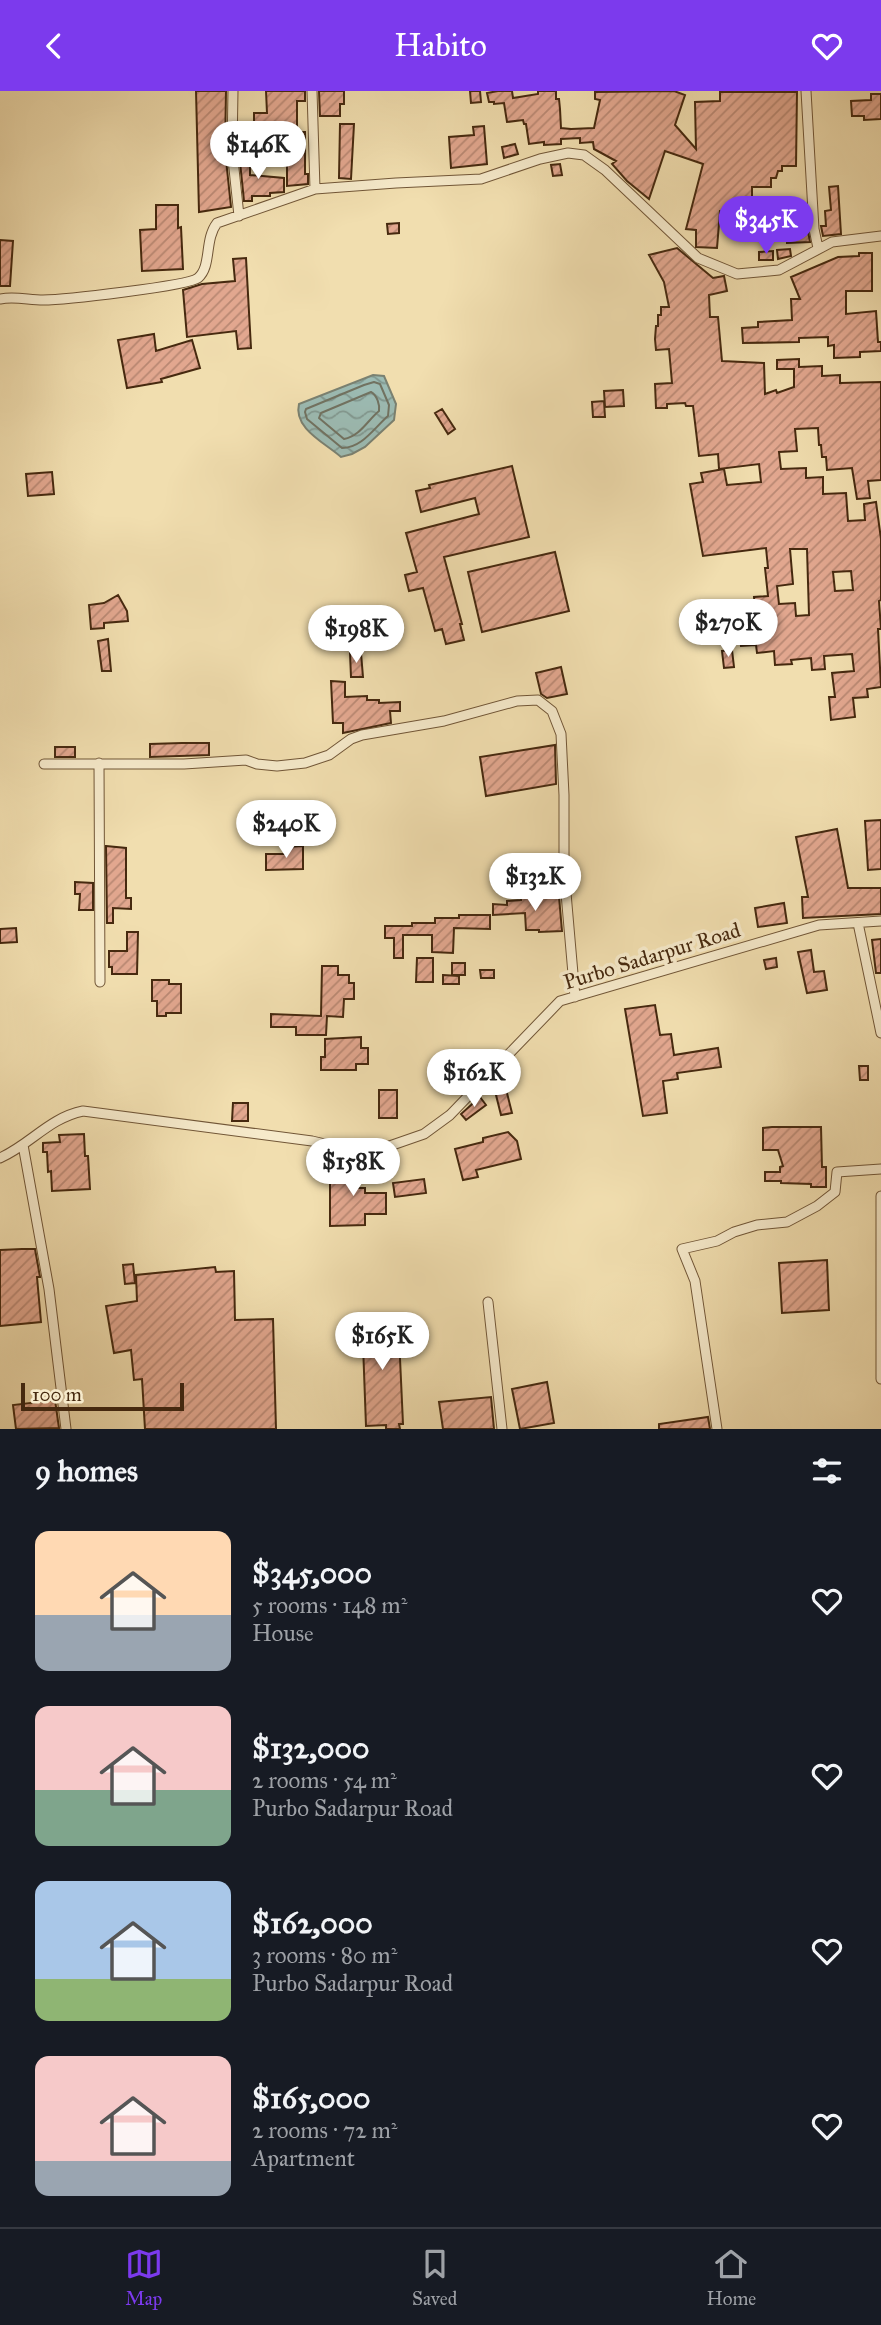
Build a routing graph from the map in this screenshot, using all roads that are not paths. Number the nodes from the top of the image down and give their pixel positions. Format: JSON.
{"nodes":[{"id":1,"x":233,"y":91,"type":"edge"},
{"id":2,"x":312,"y":91,"type":"edge"},
{"id":3,"x":806,"y":91,"type":"edge"},
{"id":4,"x":315,"y":189,"type":"junction"},
{"id":5,"x":239,"y":216,"type":"junction"},
{"id":6,"x":881,"y":236,"type":"edge"},
{"id":7,"x":818,"y":248,"type":"junction"},
{"id":8,"x":0,"y":299,"type":"edge"},
{"id":9,"x":99,"y":763,"type":"junction"},
{"id":10,"x":44,"y":764,"type":"dead end"},
{"id":11,"x":881,"y":921,"type":"edge"},
{"id":12,"x":858,"y":923,"type":"junction"},
{"id":13,"x":100,"y":982,"type":"dead end"},
{"id":14,"x":575,"y":997,"type":"junction"},
{"id":15,"x":881,"y":1033,"type":"edge"},
{"id":16,"x":23,"y":1145,"type":"junction"},
{"id":17,"x":0,"y":1158,"type":"edge"},
{"id":18,"x":881,"y":1169,"type":"edge"},
{"id":19,"x":881,"y":1196,"type":"edge"},
{"id":20,"x":488,"y":1302,"type":"dead end"},
{"id":21,"x":881,"y":1379,"type":"edge"},
{"id":22,"x":66,"y":1429,"type":"edge"},
{"id":23,"x":502,"y":1429,"type":"edge"},
{"id":24,"x":717,"y":1429,"type":"edge"}],
"edges":[{"from":1,"to":5,"type":"street"},
{"from":2,"to":4,"type":"street"},
{"from":3,"to":7,"type":"street"},
{"from":4,"to":5,"type":"street"},
{"from":4,"to":7,"type":"street"},
{"from":5,"to":8,"type":"street"},
{"from":6,"to":7,"type":"street"},
{"from":9,"to":10,"type":"street"},
{"from":9,"to":13,"type":"street"},
{"from":9,"to":14,"type":"street"},
{"from":11,"to":12,"type":"street","name":"Purbo Sadarpur Road"},
{"from":12,"to":14,"type":"street","name":"Purbo Sadarpur Road"},
{"from":12,"to":15,"type":"street"},
{"from":14,"to":16,"type":"street","name":"Purbo Sadarpur Road"},
{"from":16,"to":17,"type":"street","name":"Purbo Sadarpur Road"},
{"from":16,"to":22,"type":"street"},
{"from":18,"to":24,"type":"street"},
{"from":19,"to":21,"type":"street"},
{"from":20,"to":23,"type":"street"}]}
